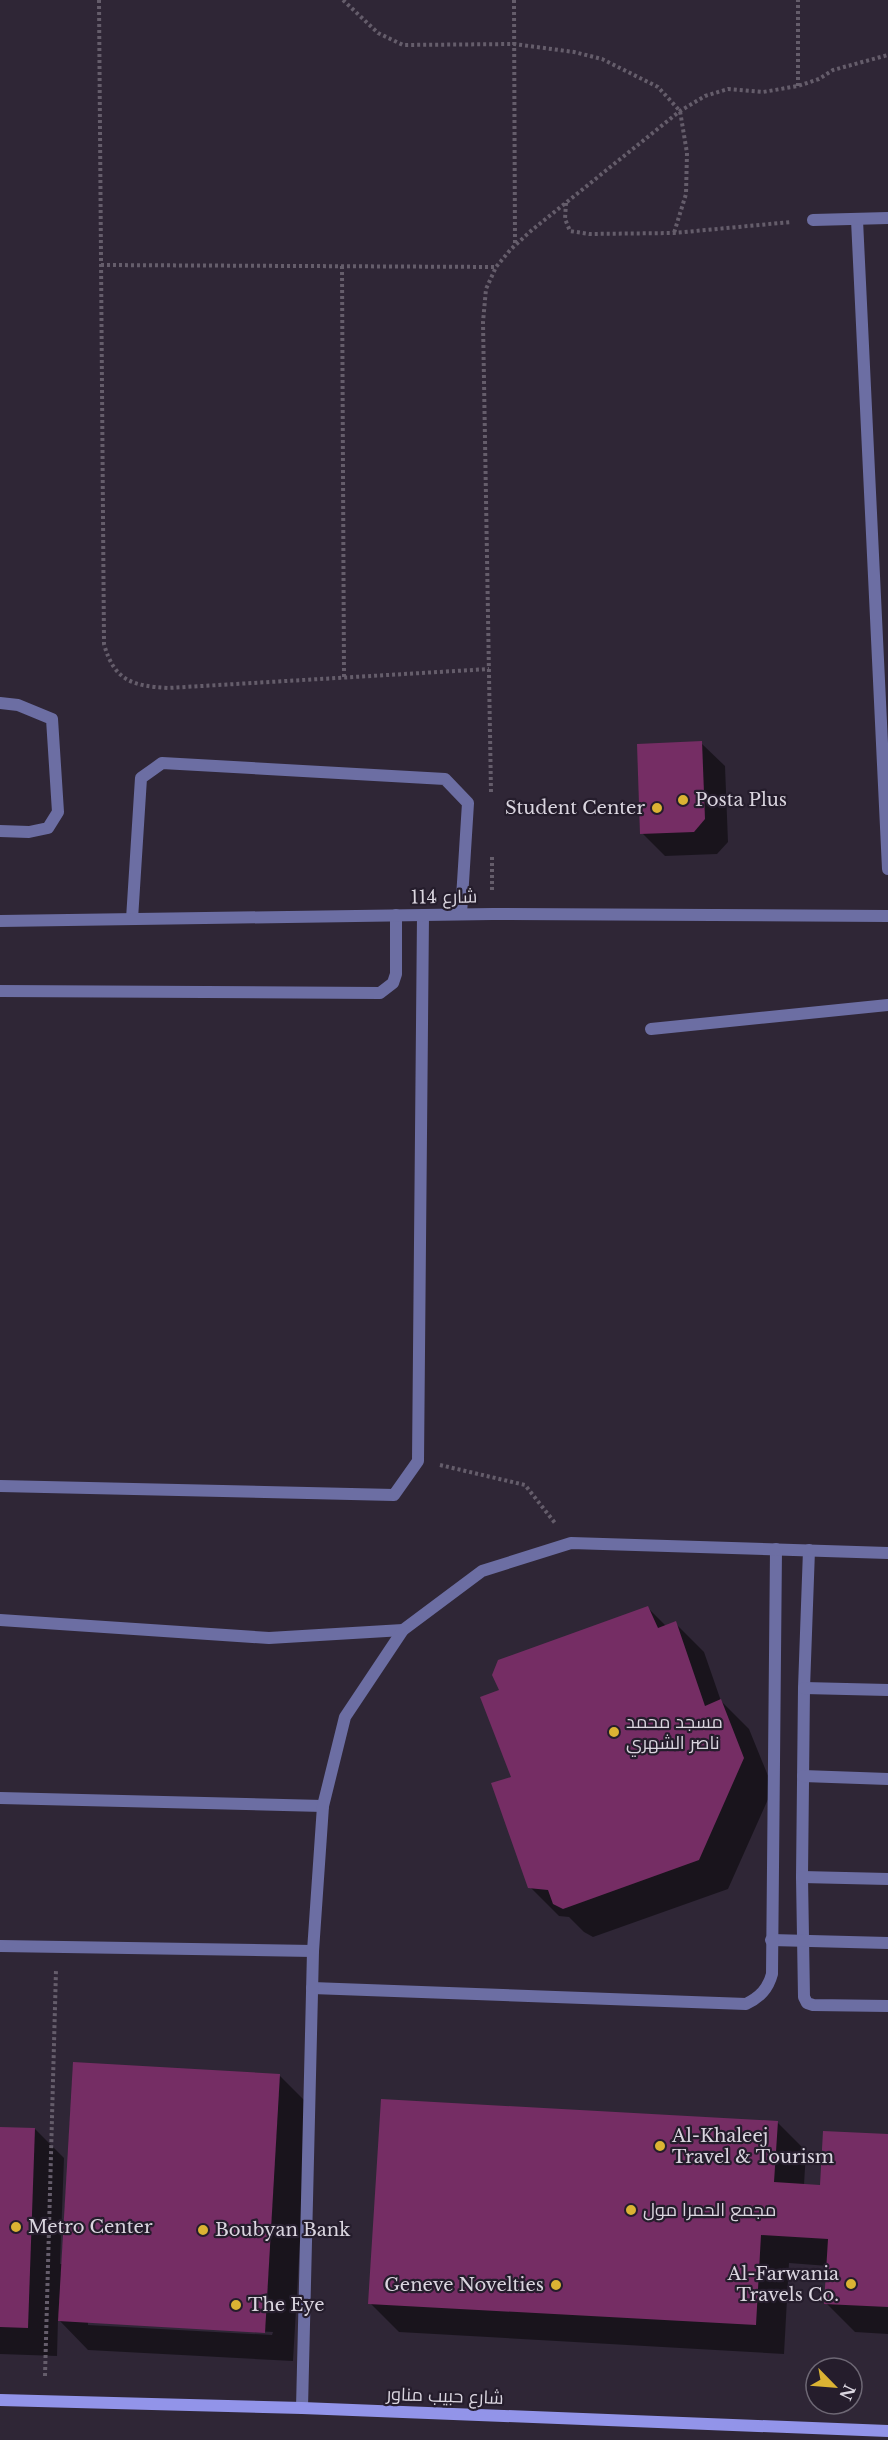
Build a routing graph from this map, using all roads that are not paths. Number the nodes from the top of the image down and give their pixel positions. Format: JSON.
{"nodes":[{"id":1,"x":888,"y":218,"type":"edge"},
{"id":2,"x":813,"y":220,"type":"road end"},
{"id":3,"x":857,"y":220,"type":"junction"},
{"id":4,"x":0,"y":702,"type":"edge"},
{"id":5,"x":0,"y":831,"type":"edge"},
{"id":6,"x":888,"y":869,"type":"edge"},
{"id":7,"x":396,"y":915,"type":"junction"},
{"id":8,"x":423,"y":915,"type":"junction"},
{"id":9,"x":461,"y":915,"type":"junction"},
{"id":10,"x":888,"y":916,"type":"edge"},
{"id":11,"x":132,"y":919,"type":"junction"},
{"id":12,"x":0,"y":921,"type":"edge"},
{"id":13,"x":0,"y":991,"type":"edge"},
{"id":14,"x":888,"y":1005,"type":"edge"},
{"id":15,"x":651,"y":1029,"type":"dead end"},
{"id":16,"x":0,"y":1485,"type":"edge"},
{"id":17,"x":776,"y":1549,"type":"junction"},
{"id":18,"x":809,"y":1550,"type":"junction"},
{"id":19,"x":888,"y":1553,"type":"edge"},
{"id":20,"x":0,"y":1620,"type":"edge"},
{"id":21,"x":403,"y":1630,"type":"junction"},
{"id":22,"x":804,"y":1688,"type":"junction"},
{"id":23,"x":888,"y":1690,"type":"edge"},
{"id":24,"x":803,"y":1776,"type":"junction"},
{"id":25,"x":888,"y":1779,"type":"edge"},
{"id":26,"x":0,"y":1798,"type":"edge"},
{"id":27,"x":323,"y":1806,"type":"junction"},
{"id":28,"x":802,"y":1877,"type":"junction"},
{"id":29,"x":888,"y":1879,"type":"edge"},
{"id":30,"x":771,"y":1940,"type":"junction"},
{"id":31,"x":802,"y":1942,"type":"junction"},
{"id":32,"x":888,"y":1943,"type":"edge"},
{"id":33,"x":0,"y":1946,"type":"edge"},
{"id":34,"x":313,"y":1951,"type":"junction"},
{"id":35,"x":312,"y":1988,"type":"junction"},
{"id":36,"x":888,"y":2006,"type":"edge"},
{"id":37,"x":0,"y":2400,"type":"edge"},
{"id":38,"x":13,"y":2401,"type":"junction"},
{"id":39,"x":302,"y":2408,"type":"junction"},
{"id":40,"x":0,"y":2409,"type":"edge"},
{"id":41,"x":888,"y":2431,"type":"edge"}],
"edges":[{"from":1,"to":3,"type":"street"},
{"from":2,"to":3,"type":"street"},
{"from":3,"to":6,"type":"street"},
{"from":4,"to":5,"type":"street"},
{"from":7,"to":8,"type":"street","name":"شارع 114"},
{"from":7,"to":11,"type":"street","name":"شارع 114"},
{"from":7,"to":13,"type":"street"},
{"from":8,"to":9,"type":"street","name":"شارع 114"},
{"from":8,"to":16,"type":"street"},
{"from":9,"to":10,"type":"street","name":"شارع 114"},
{"from":9,"to":11,"type":"street"},
{"from":11,"to":12,"type":"street","name":"شارع 114"},
{"from":14,"to":15,"type":"street"},
{"from":17,"to":18,"type":"street"},
{"from":17,"to":21,"type":"street"},
{"from":17,"to":30,"type":"street"},
{"from":18,"to":19,"type":"street"},
{"from":18,"to":22,"type":"street"},
{"from":20,"to":21,"type":"street"},
{"from":21,"to":27,"type":"street"},
{"from":22,"to":23,"type":"street"},
{"from":22,"to":24,"type":"street"},
{"from":24,"to":25,"type":"street"},
{"from":24,"to":28,"type":"street"},
{"from":26,"to":27,"type":"street"},
{"from":27,"to":34,"type":"street"},
{"from":28,"to":29,"type":"street"},
{"from":28,"to":31,"type":"street"},
{"from":30,"to":31,"type":"street"},
{"from":30,"to":35,"type":"street"},
{"from":31,"to":32,"type":"street"},
{"from":31,"to":36,"type":"street"},
{"from":33,"to":34,"type":"street"},
{"from":34,"to":35,"type":"street"},
{"from":35,"to":39,"type":"street"},
{"from":37,"to":38,"type":"street","name":"شارع حبيب مناور"},
{"from":38,"to":39,"type":"street","name":"شارع حبيب مناور"},
{"from":38,"to":40,"type":"street"},
{"from":39,"to":41,"type":"street","name":"شارع حبيب مناور"}]}
